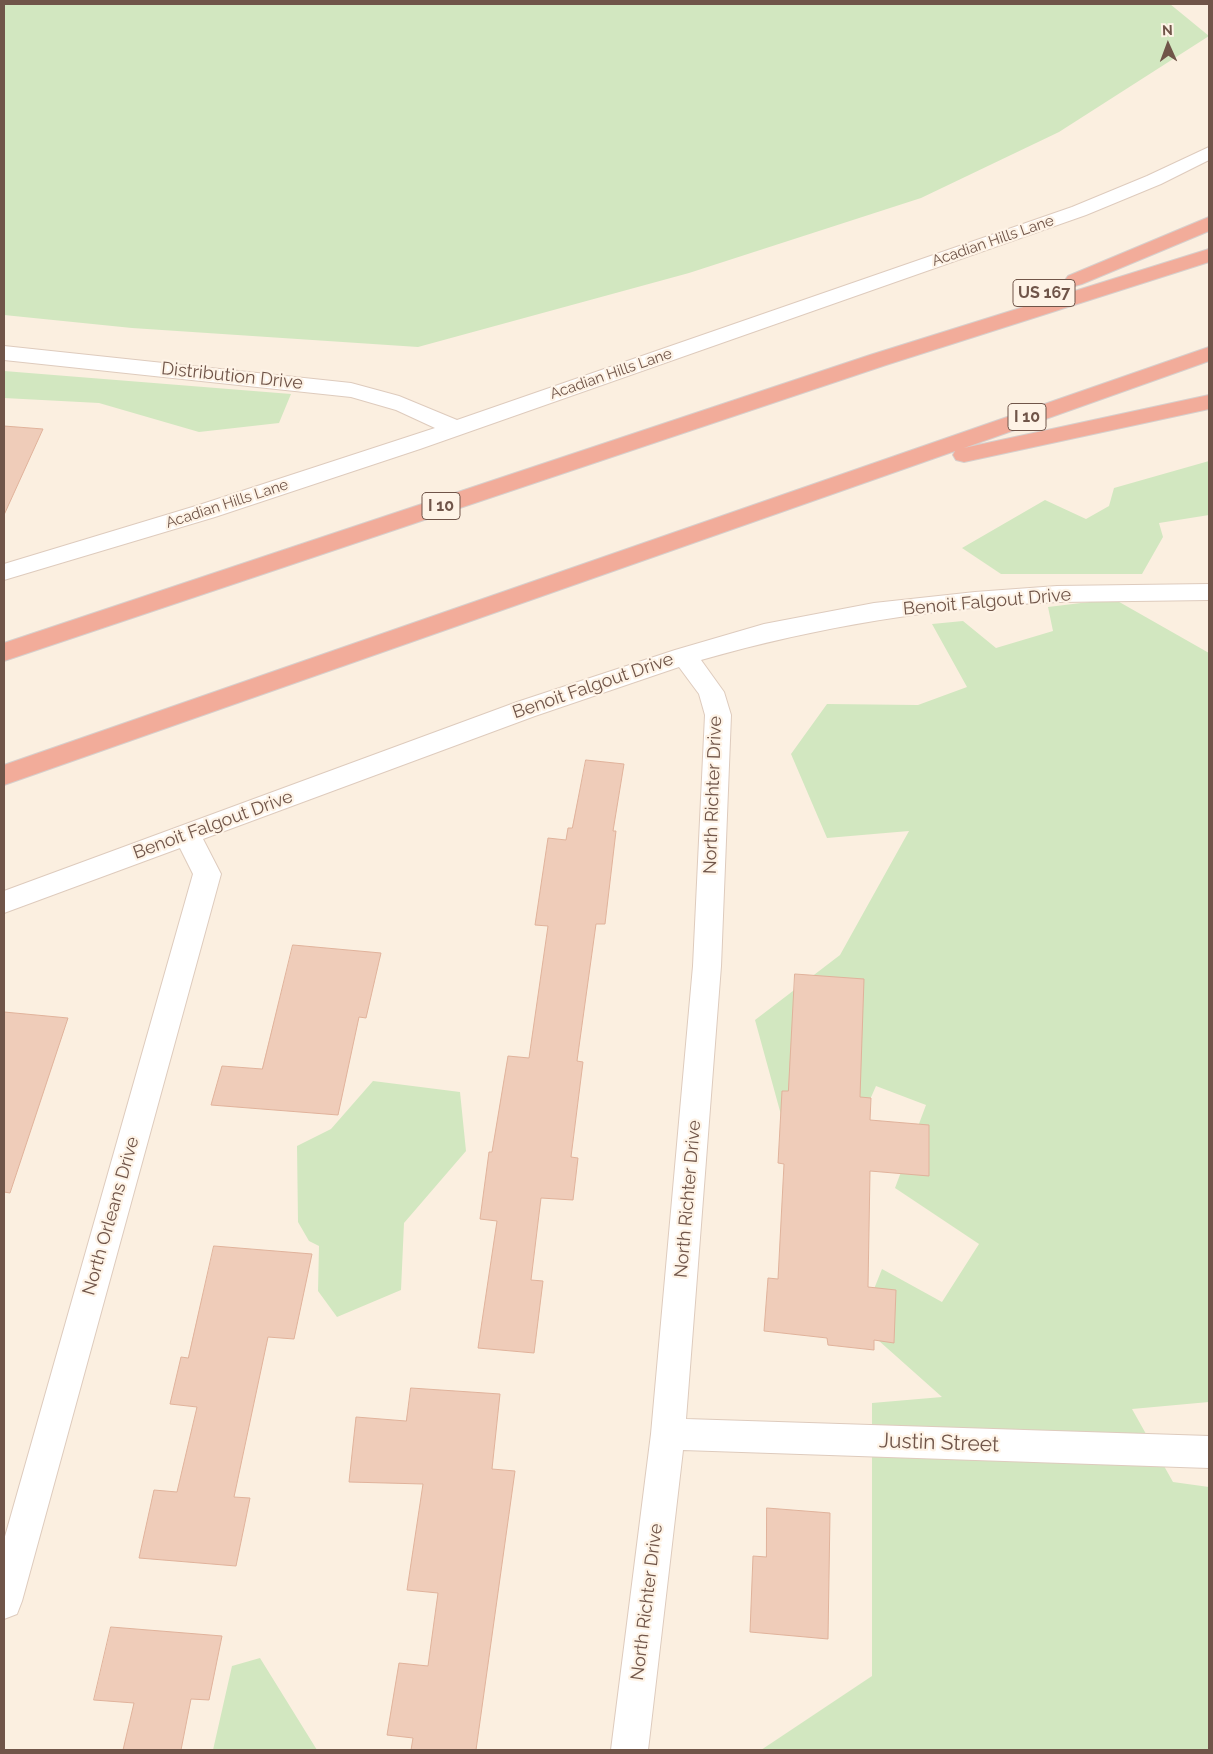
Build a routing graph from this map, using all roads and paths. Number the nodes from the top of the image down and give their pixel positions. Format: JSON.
{"nodes":[{"id":1,"x":1209,"y":153,"type":"edge"},
{"id":2,"x":1209,"y":223,"type":"edge"},
{"id":3,"x":1209,"y":255,"type":"edge"},
{"id":4,"x":4,"y":353,"type":"edge"},
{"id":5,"x":1209,"y":354,"type":"edge"},
{"id":6,"x":878,"y":360,"type":"junction"},
{"id":7,"x":1209,"y":402,"type":"edge"},
{"id":8,"x":454,"y":428,"type":"junction"},
{"id":9,"x":846,"y":481,"type":"junction"},
{"id":10,"x":4,"y":572,"type":"edge"},
{"id":11,"x":1209,"y":592,"type":"edge"},
{"id":12,"x":4,"y":652,"type":"edge"},
{"id":13,"x":684,"y":656,"type":"junction"},
{"id":14,"x":4,"y":775,"type":"edge"},
{"id":15,"x":187,"y":835,"type":"junction"},
{"id":16,"x":4,"y":902,"type":"edge"},
{"id":17,"x":668,"y":1434,"type":"junction"},
{"id":18,"x":1209,"y":1452,"type":"edge"},
{"id":19,"x":4,"y":1601,"type":"edge"},
{"id":20,"x":629,"y":1750,"type":"edge"}],
"edges":[{"from":1,"to":8,"type":"street","name":"Acadian Hills Lane"},
{"from":2,"to":6,"type":"highway","number":"US 167"},
{"from":3,"to":6,"type":"highway","number":"I 10"},
{"from":4,"to":8,"type":"street","name":"Distribution Drive"},
{"from":5,"to":9,"type":"highway","number":"I 10"},
{"from":6,"to":12,"type":"highway","number":"I 10"},
{"from":7,"to":9,"type":"highway"},
{"from":8,"to":10,"type":"street","name":"Acadian Hills Lane"},
{"from":9,"to":14,"type":"highway","number":"I 10"},
{"from":11,"to":13,"type":"street","name":"Benoit Falgout Drive"},
{"from":13,"to":15,"type":"street","name":"Benoit Falgout Drive"},
{"from":13,"to":17,"type":"street","name":"North Richter Drive"},
{"from":15,"to":16,"type":"street","name":"Benoit Falgout Drive"},
{"from":15,"to":19,"type":"street","name":"North Orleans Drive"},
{"from":17,"to":18,"type":"street","name":"Justin Street"},
{"from":17,"to":20,"type":"street","name":"North Richter Drive"}]}
